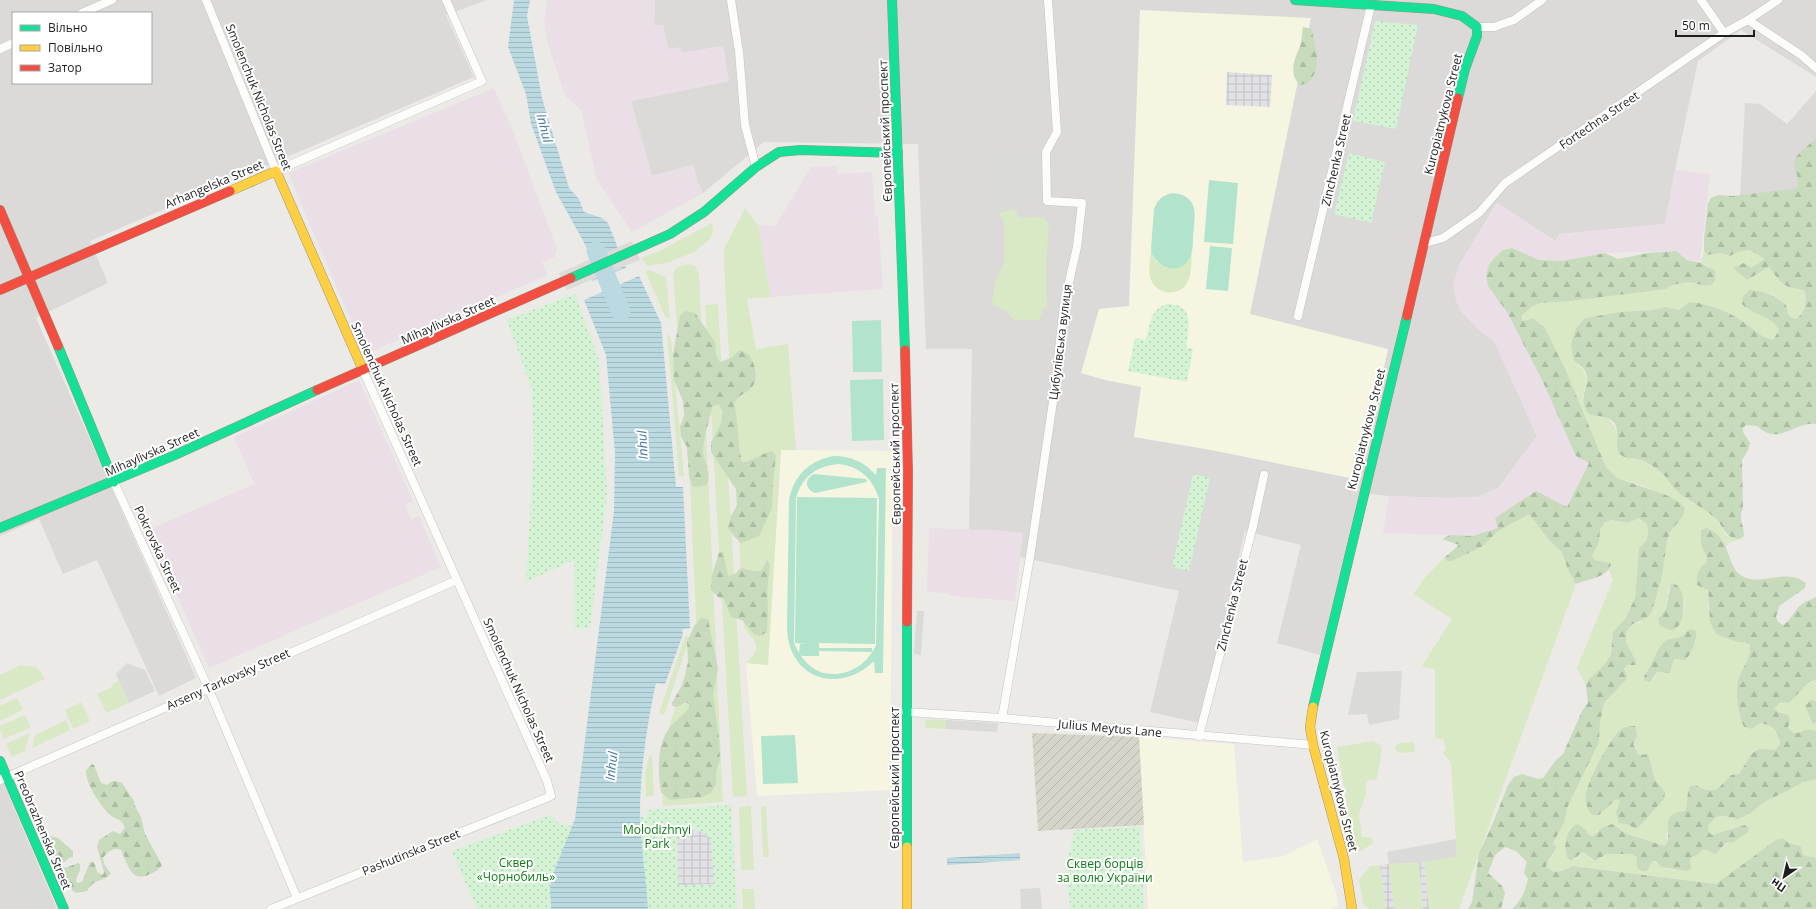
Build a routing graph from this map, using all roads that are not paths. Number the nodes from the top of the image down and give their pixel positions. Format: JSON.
{"nodes":[{"id":1,"x":112,"y":0,"type":"edge"},
{"id":2,"x":206,"y":0,"type":"edge"},
{"id":3,"x":446,"y":0,"type":"edge"},
{"id":4,"x":731,"y":0,"type":"edge"},
{"id":5,"x":892,"y":0,"type":"edge"},
{"id":6,"x":1048,"y":0,"type":"edge"},
{"id":7,"x":1295,"y":0,"type":"edge"},
{"id":8,"x":1542,"y":0,"type":"edge"},
{"id":9,"x":1701,"y":0,"type":"edge"},
{"id":10,"x":1778,"y":0,"type":"edge"},
{"id":11,"x":1371,"y":5,"type":"junction"},
{"id":12,"x":84,"y":12,"type":"edge"},
{"id":13,"x":1748,"y":20,"type":"junction"},
{"id":14,"x":1477,"y":27,"type":"junction"},
{"id":15,"x":1724,"y":33,"type":"junction"},
{"id":16,"x":12,"y":43,"type":"edge"},
{"id":17,"x":0,"y":48,"type":"edge"},
{"id":18,"x":1816,"y":68,"type":"edge"},
{"id":19,"x":898,"y":154,"type":"junction"},
{"id":20,"x":756,"y":167,"type":"junction"},
{"id":21,"x":276,"y":171,"type":"junction"},
{"id":22,"x":0,"y":210,"type":"edge"},
{"id":23,"x":1425,"y":243,"type":"junction"},
{"id":24,"x":30,"y":277,"type":"junction"},
{"id":25,"x":0,"y":290,"type":"edge"},
{"id":26,"x":1298,"y":316,"type":"dead end"},
{"id":27,"x":363,"y":370,"type":"junction"},
{"id":28,"x":1264,"y":475,"type":"dead end"},
{"id":29,"x":114,"y":482,"type":"junction"},
{"id":30,"x":0,"y":528,"type":"edge"},
{"id":31,"x":457,"y":580,"type":"junction"},
{"id":32,"x":208,"y":688,"type":"junction"},
{"id":33,"x":906,"y":712,"type":"junction"},
{"id":34,"x":1002,"y":718,"type":"junction"},
{"id":35,"x":1199,"y":736,"type":"junction"},
{"id":36,"x":1313,"y":745,"type":"junction"},
{"id":37,"x":0,"y":761,"type":"edge"},
{"id":38,"x":3,"y":778,"type":"edge"},
{"id":39,"x":551,"y":796,"type":"joint"},
{"id":40,"x":297,"y":898,"type":"junction"},
{"id":41,"x":64,"y":909,"type":"edge"},
{"id":42,"x":271,"y":909,"type":"edge"},
{"id":43,"x":907,"y":909,"type":"edge"},
{"id":44,"x":1352,"y":909,"type":"edge"}],
"edges":[{"from":1,"to":12,"type":"street"},
{"from":2,"to":21,"type":"street","name":"Smolenchuk Nicholas Street"},
{"from":3,"to":21,"type":"street","name":"Arhangelska Street"},
{"from":4,"to":20,"type":"street"},
{"from":5,"to":19,"type":"street","name":"Європейський проспект"},
{"from":6,"to":34,"type":"street","name":"Цибулівська вулиця"},
{"from":7,"to":11,"type":"street"},
{"from":8,"to":14,"type":"street"},
{"from":9,"to":15,"type":"street"},
{"from":10,"to":13,"type":"street","name":"Fortechna Street"},
{"from":11,"to":14,"type":"street"},
{"from":11,"to":26,"type":"street","name":"Zinchenka Street"},
{"from":13,"to":15,"type":"street","name":"Fortechna Street"},
{"from":13,"to":18,"type":"street"},
{"from":14,"to":23,"type":"street","name":"Kuropiatnykova Street"},
{"from":15,"to":23,"type":"street","name":"Fortechna Street"},
{"from":16,"to":17,"type":"street"},
{"from":19,"to":20,"type":"street","name":"Mihaylivska Street"},
{"from":19,"to":33,"type":"street","name":"Європейський проспект"},
{"from":20,"to":27,"type":"street","name":"Mihaylivska Street"},
{"from":21,"to":24,"type":"street","name":"Arhangelska Street"},
{"from":21,"to":27,"type":"street","name":"Smolenchuk Nicholas Street"},
{"from":22,"to":24,"type":"street","name":"Pokrovska Street"},
{"from":23,"to":36,"type":"street","name":"Kuropiatnykova Street"},
{"from":24,"to":25,"type":"street","name":"Arhangelska Street"},
{"from":24,"to":29,"type":"street","name":"Pokrovska Street"},
{"from":27,"to":29,"type":"street","name":"Mihaylivska Street"},
{"from":27,"to":31,"type":"street","name":"Smolenchuk Nicholas Street"},
{"from":28,"to":35,"type":"street","name":"Zinchenka Street"},
{"from":29,"to":30,"type":"street","name":"Mihaylivska Street"},
{"from":29,"to":32,"type":"street","name":"Pokrovska Street"},
{"from":31,"to":32,"type":"street","name":"Arseny Tarkovsky Street"},
{"from":31,"to":39,"type":"street","name":"Smolenchuk Nicholas Street"},
{"from":32,"to":38,"type":"street","name":"Arseny Tarkovsky Street"},
{"from":32,"to":40,"type":"street","name":"Pokrovska Street"},
{"from":33,"to":34,"type":"street","name":"Julius Meytus Lane"},
{"from":33,"to":43,"type":"street","name":"Європейський проспект"},
{"from":34,"to":35,"type":"street","name":"Julius Meytus Lane"},
{"from":35,"to":36,"type":"street","name":"Julius Meytus Lane"},
{"from":36,"to":44,"type":"street","name":"Kuropiatnykova Street"},
{"from":37,"to":38,"type":"street","name":"Preobrazhenska Street"},
{"from":38,"to":41,"type":"street","name":"Preobrazhenska Street"},
{"from":39,"to":40,"type":"street","name":"Pashutinska Street"},
{"from":40,"to":42,"type":"street","name":"Pashutinska Street"}]}
